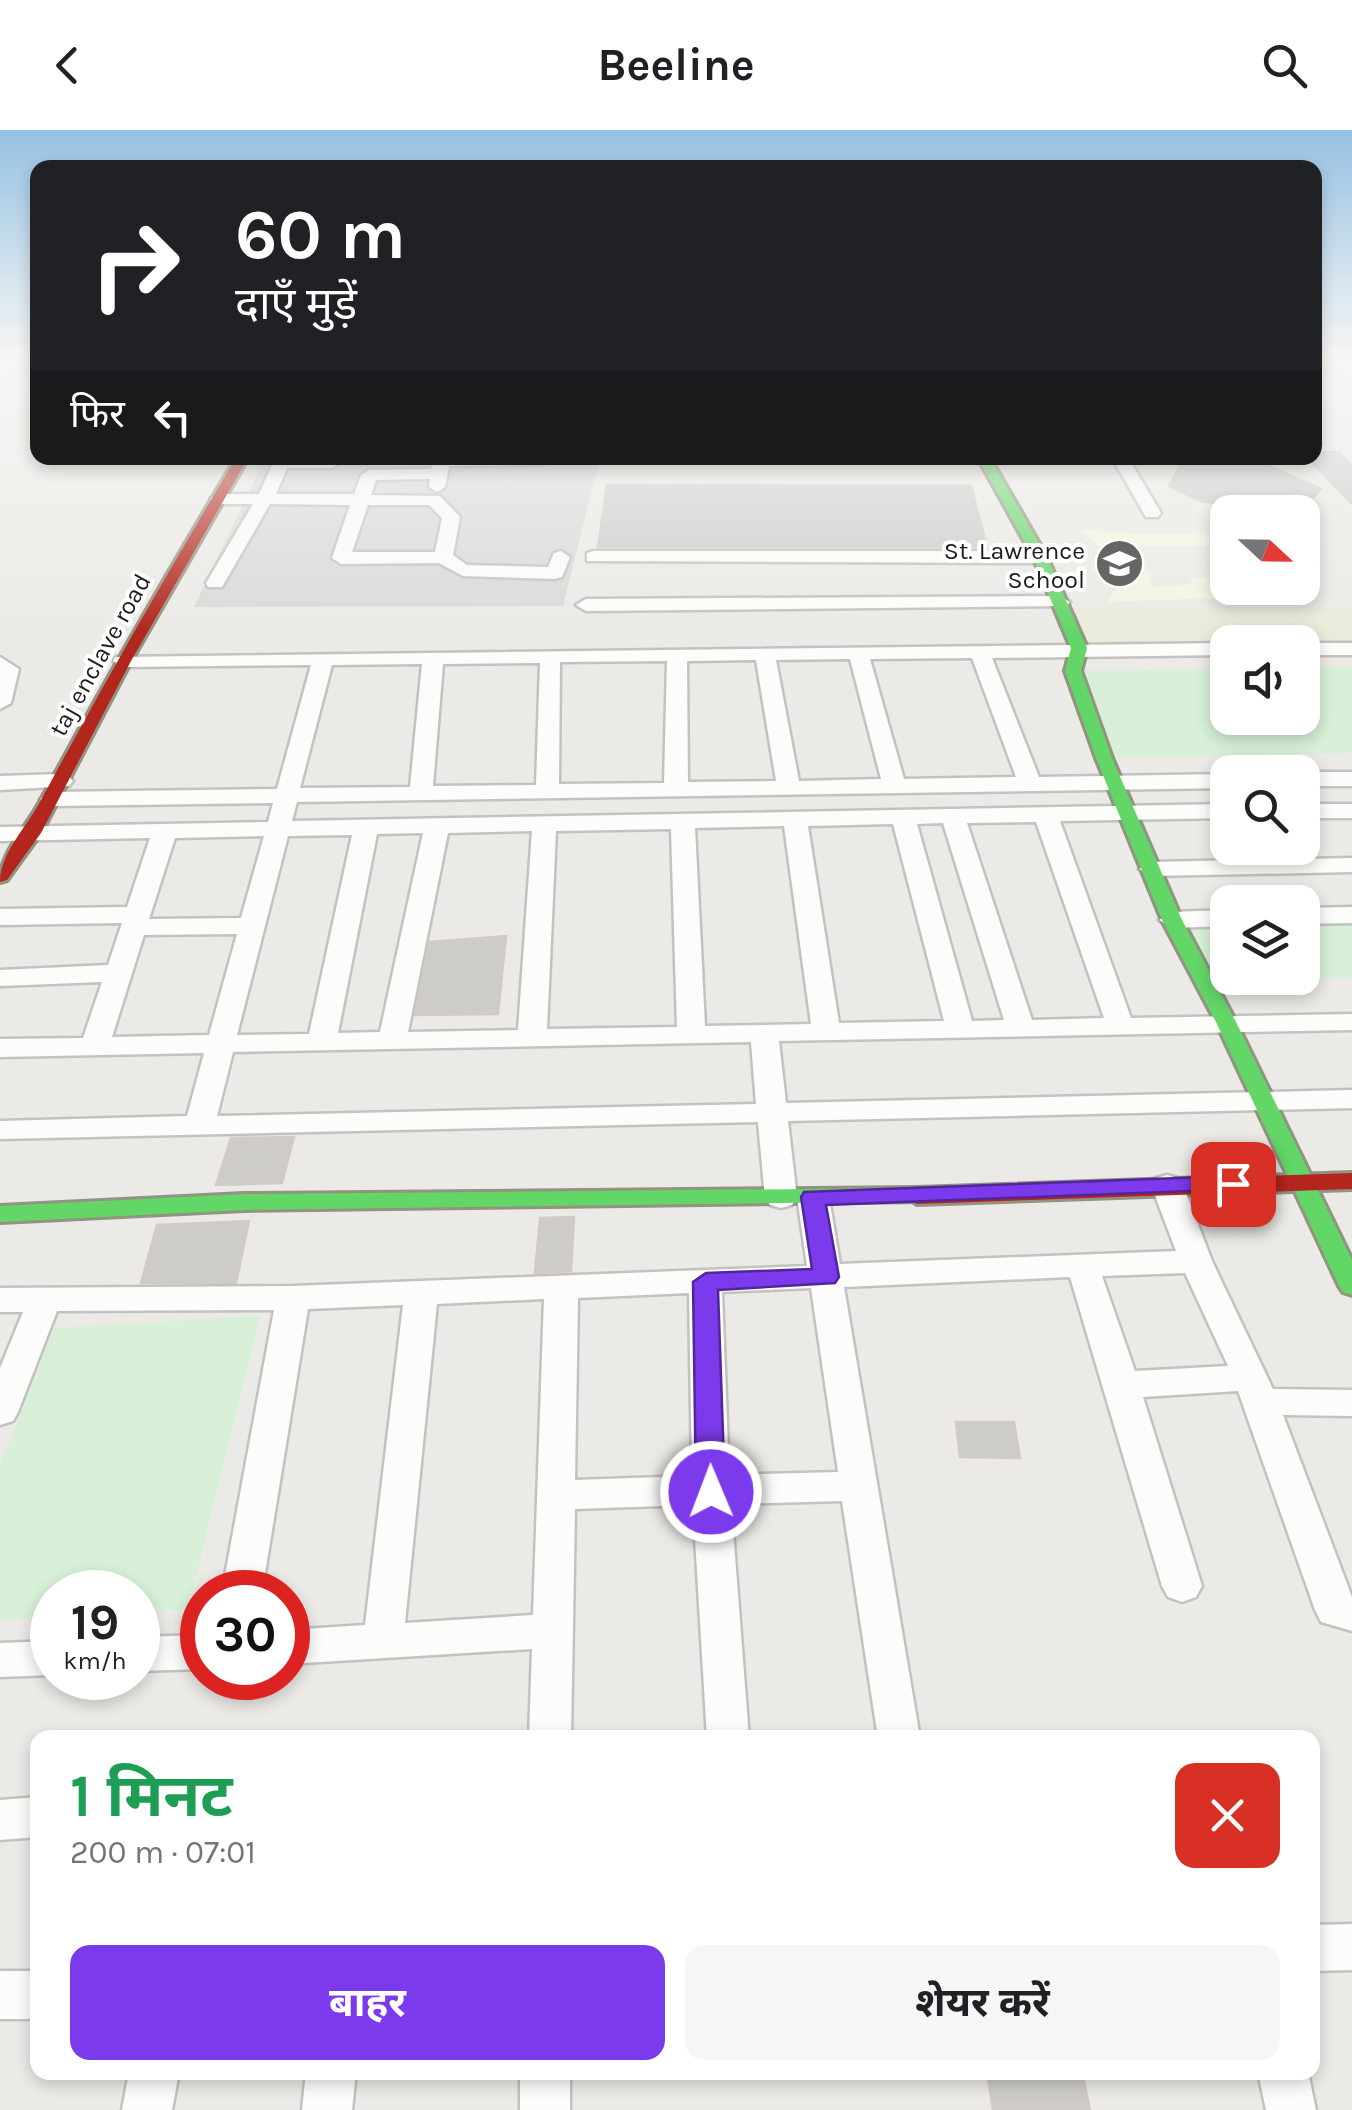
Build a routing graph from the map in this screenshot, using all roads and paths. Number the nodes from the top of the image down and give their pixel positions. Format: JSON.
{"nodes":[{"id":1,"x":238,"y":465,"type":"edge"},
{"id":2,"x":280,"y":465,"type":"edge"},
{"id":3,"x":441,"y":465,"type":"edge"},
{"id":4,"x":988,"y":465,"type":"edge"},
{"id":5,"x":1124,"y":465,"type":"dead end"},
{"id":6,"x":440,"y":474,"type":"junction"},
{"id":7,"x":219,"y":499,"type":"junction"},
{"id":8,"x":265,"y":499,"type":"junction"},
{"id":9,"x":361,"y":500,"type":"junction"},
{"id":10,"x":434,"y":500,"type":"junction"},
{"id":11,"x":1152,"y":513,"type":"dead end"},
{"id":12,"x":443,"y":556,"type":"junction"},
{"id":13,"x":594,"y":556,"type":"dead end"},
{"id":14,"x":1040,"y":557,"type":"junction"},
{"id":15,"x":556,"y":574,"type":"dead end"},
{"id":16,"x":215,"y":583,"type":"dead end"},
{"id":17,"x":586,"y":605,"type":"dead end"},
{"id":18,"x":1063,"y":610,"type":"junction"},
{"id":19,"x":1079,"y":648,"type":"junction"},
{"id":20,"x":1210,"y":649,"type":"edge"},
{"id":21,"x":1320,"y":649,"type":"edge"},
{"id":22,"x":1352,"y":649,"type":"edge"},
{"id":23,"x":979,"y":650,"type":"junction"},
{"id":24,"x":858,"y":652,"type":"junction"},
{"id":25,"x":765,"y":654,"type":"junction"},
{"id":26,"x":677,"y":656,"type":"junction"},
{"id":27,"x":550,"y":658,"type":"junction"},
{"id":28,"x":433,"y":659,"type":"junction"},
{"id":29,"x":323,"y":660,"type":"junction"},
{"id":30,"x":123,"y":661,"type":"junction"},
{"id":31,"x":0,"y":663,"type":"edge"},
{"id":32,"x":0,"y":703,"type":"edge"},
{"id":33,"x":1352,"y":778,"type":"edge"},
{"id":34,"x":1320,"y":779,"type":"edge"},
{"id":35,"x":1210,"y":780,"type":"edge"},
{"id":36,"x":1114,"y":782,"type":"junction"},
{"id":37,"x":0,"y":783,"type":"edge"},
{"id":38,"x":1030,"y":783,"type":"junction"},
{"id":39,"x":894,"y":784,"type":"junction"},
{"id":40,"x":788,"y":785,"type":"junction"},
{"id":41,"x":676,"y":786,"type":"junction"},
{"id":42,"x":57,"y":790,"type":"junction"},
{"id":43,"x":547,"y":790,"type":"junction"},
{"id":44,"x":421,"y":794,"type":"junction"},
{"id":45,"x":286,"y":797,"type":"junction"},
{"id":46,"x":1320,"y":811,"type":"edge"},
{"id":47,"x":1352,"y":811,"type":"edge"},
{"id":48,"x":1127,"y":812,"type":"junction"},
{"id":49,"x":1210,"y":812,"type":"edge"},
{"id":50,"x":1045,"y":814,"type":"junction"},
{"id":51,"x":953,"y":816,"type":"junction"},
{"id":52,"x":903,"y":818,"type":"junction"},
{"id":53,"x":795,"y":819,"type":"junction"},
{"id":54,"x":682,"y":822,"type":"junction"},
{"id":55,"x":544,"y":824,"type":"junction"},
{"id":56,"x":437,"y":826,"type":"junction"},
{"id":57,"x":366,"y":827,"type":"junction"},
{"id":58,"x":277,"y":830,"type":"junction"},
{"id":59,"x":166,"y":831,"type":"junction"},
{"id":60,"x":32,"y":833,"type":"junction"},
{"id":61,"x":0,"y":834,"type":"edge"},
{"id":62,"x":1352,"y":865,"type":"edge"},
{"id":63,"x":1151,"y":869,"type":"junction"},
{"id":64,"x":0,"y":876,"type":"edge"},
{"id":65,"x":1352,"y":915,"type":"edge"},
{"id":66,"x":1320,"y":916,"type":"edge"},
{"id":67,"x":0,"y":917,"type":"edge"},
{"id":68,"x":1210,"y":919,"type":"edge"},
{"id":69,"x":1172,"y":920,"type":"junction"},
{"id":70,"x":136,"y":921,"type":"junction"},
{"id":71,"x":250,"y":926,"type":"junction"},
{"id":72,"x":119,"y":973,"type":"junction"},
{"id":73,"x":0,"y":978,"type":"edge"},
{"id":74,"x":1226,"y":1022,"type":"junction"},
{"id":75,"x":1352,"y":1022,"type":"edge"},
{"id":76,"x":1120,"y":1024,"type":"junction"},
{"id":77,"x":1020,"y":1027,"type":"junction"},
{"id":78,"x":960,"y":1028,"type":"junction"},
{"id":79,"x":826,"y":1031,"type":"junction"},
{"id":80,"x":764,"y":1032,"type":"junction"},
{"id":81,"x":690,"y":1034,"type":"junction"},
{"id":82,"x":532,"y":1037,"type":"junction"},
{"id":83,"x":392,"y":1040,"type":"junction"},
{"id":84,"x":322,"y":1041,"type":"junction"},
{"id":85,"x":220,"y":1044,"type":"junction"},
{"id":86,"x":95,"y":1046,"type":"junction"},
{"id":87,"x":0,"y":1048,"type":"edge"},
{"id":88,"x":1352,"y":1099,"type":"edge"},
{"id":89,"x":1262,"y":1100,"type":"junction"},
{"id":90,"x":772,"y":1112,"type":"junction"},
{"id":91,"x":199,"y":1126,"type":"junction"},
{"id":92,"x":0,"y":1130,"type":"edge"},
{"id":93,"x":1352,"y":1181,"type":"edge"},
{"id":94,"x":1299,"y":1182,"type":"junction"},
{"id":95,"x":1167,"y":1186,"type":"junction"},
{"id":96,"x":797,"y":1198,"type":"junction"},
{"id":97,"x":0,"y":1214,"type":"edge"},
{"id":98,"x":1196,"y":1260,"type":"junction"},
{"id":99,"x":1083,"y":1268,"type":"junction"},
{"id":100,"x":826,"y":1277,"type":"junction"},
{"id":101,"x":706,"y":1282,"type":"junction"},
{"id":102,"x":561,"y":1285,"type":"junction"},
{"id":103,"x":1352,"y":1286,"type":"edge"},
{"id":104,"x":421,"y":1292,"type":"junction"},
{"id":105,"x":45,"y":1298,"type":"junction"},
{"id":106,"x":294,"y":1298,"type":"junction"},
{"id":107,"x":0,"y":1300,"type":"edge"},
{"id":108,"x":1122,"y":1385,"type":"junction"},
{"id":109,"x":1256,"y":1390,"type":"junction"},
{"id":110,"x":1352,"y":1403,"type":"edge"},
{"id":111,"x":0,"y":1412,"type":"edge"},
{"id":112,"x":859,"y":1486,"type":"junction"},
{"id":113,"x":711,"y":1492,"type":"junction"},
{"id":114,"x":558,"y":1495,"type":"junction"},
{"id":115,"x":246,"y":1570,"type":"edge"},
{"id":116,"x":1182,"y":1586,"type":"dead end"},
{"id":117,"x":1352,"y":1614,"type":"edge"},
{"id":118,"x":554,"y":1631,"type":"junction"},
{"id":119,"x":383,"y":1642,"type":"junction"},
{"id":120,"x":310,"y":1646,"type":"edge"},
{"id":121,"x":30,"y":1659,"type":"edge"},
{"id":122,"x":0,"y":1660,"type":"edge"},
{"id":123,"x":550,"y":1730,"type":"edge"},
{"id":124,"x":727,"y":1730,"type":"edge"},
{"id":125,"x":898,"y":1730,"type":"edge"},
{"id":126,"x":30,"y":1818,"type":"edge"},
{"id":127,"x":0,"y":1820,"type":"edge"},
{"id":128,"x":1352,"y":1947,"type":"edge"},
{"id":129,"x":1320,"y":1948,"type":"edge"},
{"id":130,"x":0,"y":1995,"type":"edge"},
{"id":131,"x":30,"y":1995,"type":"edge"},
{"id":132,"x":153,"y":2080,"type":"edge"},
{"id":133,"x":330,"y":2080,"type":"edge"},
{"id":134,"x":544,"y":2080,"type":"edge"},
{"id":135,"x":1285,"y":2080,"type":"edge"},
{"id":136,"x":147,"y":2110,"type":"edge"},
{"id":137,"x":327,"y":2110,"type":"edge"},
{"id":138,"x":545,"y":2110,"type":"edge"},
{"id":139,"x":1291,"y":2110,"type":"edge"}],
"edges":[{"from":1,"to":7,"type":"street","name":"taj enclave road"},
{"from":2,"to":8,"type":"street"},
{"from":3,"to":6,"type":"street"},
{"from":4,"to":14,"type":"street"},
{"from":5,"to":11,"type":"street"},
{"from":6,"to":9,"type":"street"},
{"from":6,"to":10,"type":"street"},
{"from":7,"to":8,"type":"street"},
{"from":7,"to":30,"type":"street","name":"taj enclave road"},
{"from":8,"to":9,"type":"street"},
{"from":8,"to":16,"type":"street"},
{"from":9,"to":10,"type":"street"},
{"from":9,"to":12,"type":"street"},
{"from":10,"to":12,"type":"street"},
{"from":12,"to":15,"type":"street"},
{"from":13,"to":14,"type":"street"},
{"from":14,"to":18,"type":"street"},
{"from":17,"to":18,"type":"street"},
{"from":18,"to":19,"type":"street"},
{"from":19,"to":20,"type":"street"},
{"from":19,"to":23,"type":"street"},
{"from":19,"to":36,"type":"street"},
{"from":21,"to":22,"type":"street"},
{"from":23,"to":24,"type":"street"},
{"from":23,"to":38,"type":"street"},
{"from":24,"to":25,"type":"street"},
{"from":24,"to":39,"type":"street"},
{"from":25,"to":26,"type":"street"},
{"from":25,"to":40,"type":"street"},
{"from":26,"to":27,"type":"street"},
{"from":26,"to":41,"type":"street"},
{"from":27,"to":28,"type":"street"},
{"from":27,"to":43,"type":"street"},
{"from":28,"to":29,"type":"street"},
{"from":28,"to":44,"type":"street"},
{"from":29,"to":30,"type":"street"},
{"from":29,"to":45,"type":"street"},
{"from":30,"to":42,"type":"street","name":"taj enclave road"},
{"from":31,"to":32,"type":"street"},
{"from":33,"to":34,"type":"street"},
{"from":35,"to":36,"type":"street"},
{"from":36,"to":38,"type":"street"},
{"from":36,"to":48,"type":"street"},
{"from":37,"to":42,"type":"street"},
{"from":38,"to":39,"type":"street"},
{"from":39,"to":40,"type":"street"},
{"from":40,"to":41,"type":"street"},
{"from":41,"to":43,"type":"street"},
{"from":42,"to":45,"type":"street"},
{"from":42,"to":60,"type":"street","name":"taj enclave road"},
{"from":43,"to":44,"type":"street"},
{"from":44,"to":45,"type":"street"},
{"from":45,"to":58,"type":"street"},
{"from":46,"to":47,"type":"street"},
{"from":48,"to":49,"type":"street"},
{"from":48,"to":50,"type":"street"},
{"from":48,"to":63,"type":"street"},
{"from":50,"to":51,"type":"street"},
{"from":50,"to":76,"type":"street"},
{"from":51,"to":52,"type":"street"},
{"from":51,"to":77,"type":"street"},
{"from":52,"to":53,"type":"street"},
{"from":52,"to":78,"type":"street"},
{"from":53,"to":54,"type":"street"},
{"from":53,"to":79,"type":"street"},
{"from":54,"to":55,"type":"street"},
{"from":54,"to":81,"type":"street"},
{"from":55,"to":56,"type":"street"},
{"from":55,"to":82,"type":"street"},
{"from":56,"to":57,"type":"street"},
{"from":56,"to":83,"type":"street"},
{"from":57,"to":58,"type":"street"},
{"from":57,"to":84,"type":"street"},
{"from":58,"to":59,"type":"street"},
{"from":58,"to":71,"type":"street"},
{"from":59,"to":60,"type":"street"},
{"from":59,"to":70,"type":"street"},
{"from":60,"to":61,"type":"street"},
{"from":60,"to":64,"type":"street","name":"taj enclave road"},
{"from":62,"to":63,"type":"street"},
{"from":63,"to":69,"type":"street"},
{"from":65,"to":66,"type":"street"},
{"from":67,"to":70,"type":"street"},
{"from":68,"to":69,"type":"street"},
{"from":69,"to":74,"type":"street"},
{"from":70,"to":71,"type":"street"},
{"from":70,"to":72,"type":"street"},
{"from":71,"to":85,"type":"street"},
{"from":72,"to":73,"type":"street"},
{"from":72,"to":86,"type":"street"},
{"from":74,"to":75,"type":"street"},
{"from":74,"to":76,"type":"street"},
{"from":74,"to":89,"type":"street"},
{"from":76,"to":77,"type":"street"},
{"from":77,"to":78,"type":"street"},
{"from":78,"to":79,"type":"street"},
{"from":79,"to":80,"type":"street"},
{"from":80,"to":81,"type":"street"},
{"from":80,"to":90,"type":"street"},
{"from":81,"to":82,"type":"street"},
{"from":82,"to":83,"type":"street"},
{"from":83,"to":84,"type":"street"},
{"from":84,"to":85,"type":"street"},
{"from":85,"to":86,"type":"street"},
{"from":85,"to":91,"type":"street"},
{"from":86,"to":87,"type":"street"},
{"from":88,"to":89,"type":"street"},
{"from":89,"to":90,"type":"street"},
{"from":89,"to":94,"type":"street"},
{"from":90,"to":91,"type":"street"},
{"from":90,"to":96,"type":"street"},
{"from":91,"to":92,"type":"street"},
{"from":93,"to":94,"type":"street"},
{"from":94,"to":95,"type":"street"},
{"from":94,"to":103,"type":"street"},
{"from":95,"to":96,"type":"street"},
{"from":95,"to":98,"type":"street"},
{"from":96,"to":97,"type":"street"},
{"from":96,"to":100,"type":"street"},
{"from":98,"to":99,"type":"street"},
{"from":98,"to":109,"type":"street"},
{"from":99,"to":100,"type":"street"},
{"from":99,"to":108,"type":"street"},
{"from":100,"to":101,"type":"street"},
{"from":100,"to":112,"type":"street"},
{"from":101,"to":102,"type":"street"},
{"from":101,"to":113,"type":"street"},
{"from":102,"to":104,"type":"street"},
{"from":102,"to":114,"type":"street"},
{"from":104,"to":106,"type":"street"},
{"from":104,"to":119,"type":"street"},
{"from":105,"to":106,"type":"street"},
{"from":105,"to":107,"type":"street"},
{"from":105,"to":111,"type":"street"},
{"from":106,"to":115,"type":"street"},
{"from":108,"to":109,"type":"street"},
{"from":108,"to":116,"type":"street"},
{"from":109,"to":110,"type":"street"},
{"from":109,"to":117,"type":"street"},
{"from":112,"to":113,"type":"street"},
{"from":112,"to":125,"type":"street"},
{"from":113,"to":114,"type":"street"},
{"from":113,"to":124,"type":"street"},
{"from":114,"to":118,"type":"street"},
{"from":118,"to":119,"type":"street"},
{"from":118,"to":123,"type":"street"},
{"from":119,"to":120,"type":"street"},
{"from":121,"to":122,"type":"street"},
{"from":126,"to":127,"type":"street"},
{"from":128,"to":129,"type":"street"},
{"from":130,"to":131,"type":"street"},
{"from":132,"to":136,"type":"street"},
{"from":133,"to":137,"type":"street"},
{"from":134,"to":138,"type":"street"},
{"from":135,"to":139,"type":"street"}]}
